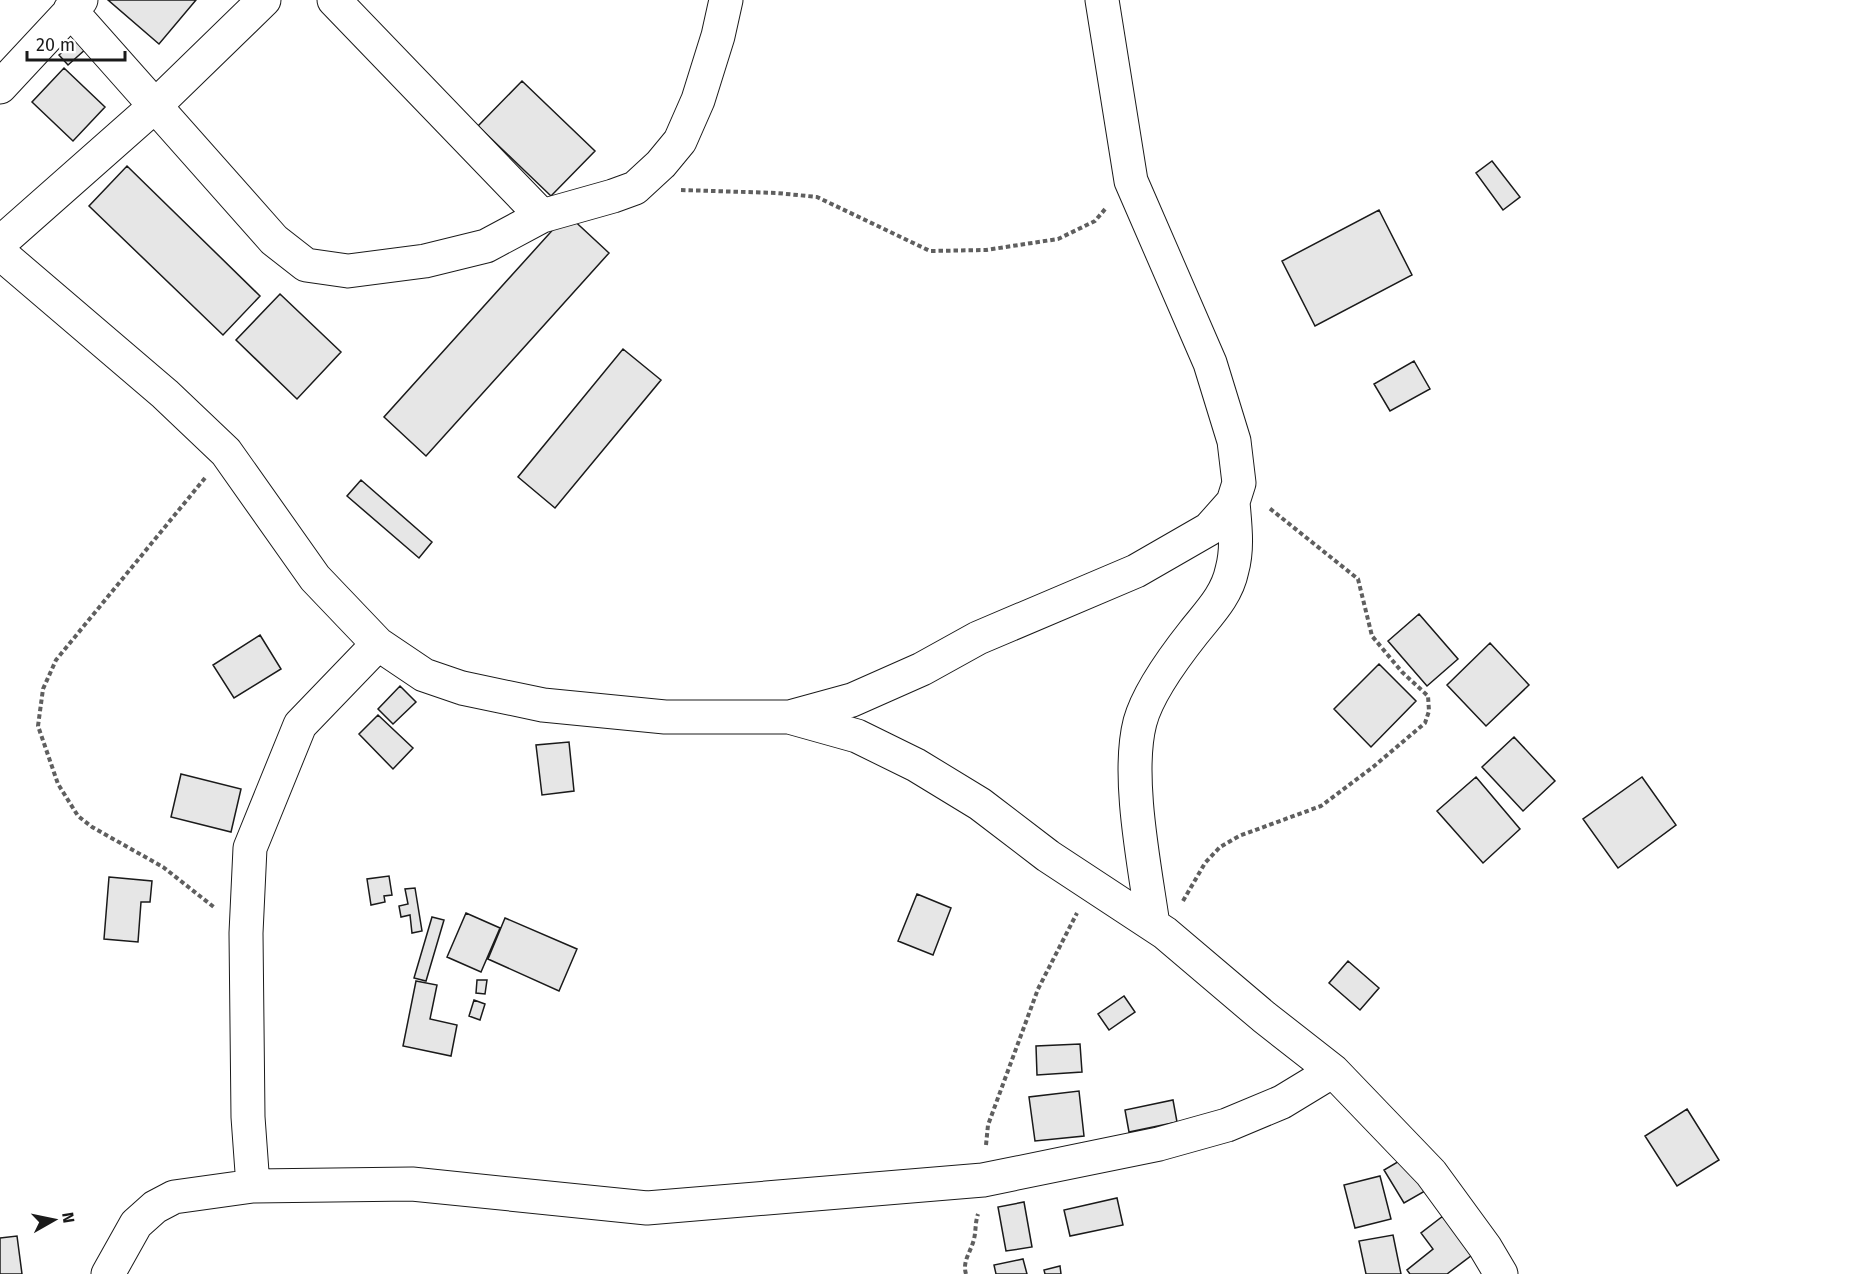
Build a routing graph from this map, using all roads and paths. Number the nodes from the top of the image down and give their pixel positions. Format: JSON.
{"nodes":[{"id":1,"x":264,"y":0,"type":"edge"},
{"id":2,"x":334,"y":0,"type":"edge"},
{"id":3,"x":726,"y":0,"type":"edge"},
{"id":4,"x":1102,"y":0,"type":"edge"},
{"id":5,"x":75,"y":5,"type":"edge"},
{"id":6,"x":0,"y":87,"type":"edge"},
{"id":7,"x":155,"y":106,"type":"junction"},
{"id":8,"x":1131,"y":181,"type":"junction"},
{"id":9,"x":635,"y":188,"type":"junction"},
{"id":10,"x":542,"y":216,"type":"junction"},
{"id":11,"x":0,"y":243,"type":"edge"},
{"id":12,"x":0,"y":253,"type":"edge"},
{"id":13,"x":226,"y":452,"type":"junction"},
{"id":14,"x":1236,"y":493,"type":"junction"},
{"id":15,"x":378,"y":644,"type":"junction"},
{"id":16,"x":789,"y":717,"type":"junction"},
{"id":17,"x":1091,"y":885,"type":"junction"},
{"id":18,"x":1159,"y":929,"type":"junction"},
{"id":19,"x":246,"y":933,"type":"junction"},
{"id":20,"x":1334,"y":1071,"type":"junction"},
{"id":21,"x":984,"y":1180,"type":"junction"},
{"id":22,"x":253,"y":1186,"type":"junction"},
{"id":23,"x":108,"y":1274,"type":"edge"},
{"id":24,"x":966,"y":1274,"type":"edge"},
{"id":25,"x":1501,"y":1274,"type":"edge"}],
"edges":[{"from":1,"to":7,"type":"street"},
{"from":2,"to":10,"type":"street"},
{"from":3,"to":9,"type":"street"},
{"from":4,"to":8,"type":"street"},
{"from":5,"to":6,"type":"street"},
{"from":5,"to":7,"type":"street"},
{"from":7,"to":10,"type":"street"},
{"from":7,"to":11,"type":"street"},
{"from":8,"to":9,"type":"path"},
{"from":8,"to":14,"type":"street"},
{"from":9,"to":10,"type":"street"},
{"from":12,"to":13,"type":"street"},
{"from":13,"to":15,"type":"street"},
{"from":13,"to":19,"type":"path"},
{"from":14,"to":16,"type":"street"},
{"from":14,"to":18,"type":"street"},
{"from":14,"to":18,"type":"path"},
{"from":15,"to":16,"type":"street"},
{"from":15,"to":19,"type":"street"},
{"from":16,"to":17,"type":"street"},
{"from":17,"to":18,"type":"street"},
{"from":17,"to":21,"type":"path"},
{"from":18,"to":20,"type":"street"},
{"from":19,"to":22,"type":"street"},
{"from":20,"to":21,"type":"street"},
{"from":20,"to":25,"type":"street"},
{"from":21,"to":22,"type":"street"},
{"from":21,"to":24,"type":"path"},
{"from":22,"to":23,"type":"street"}]}
